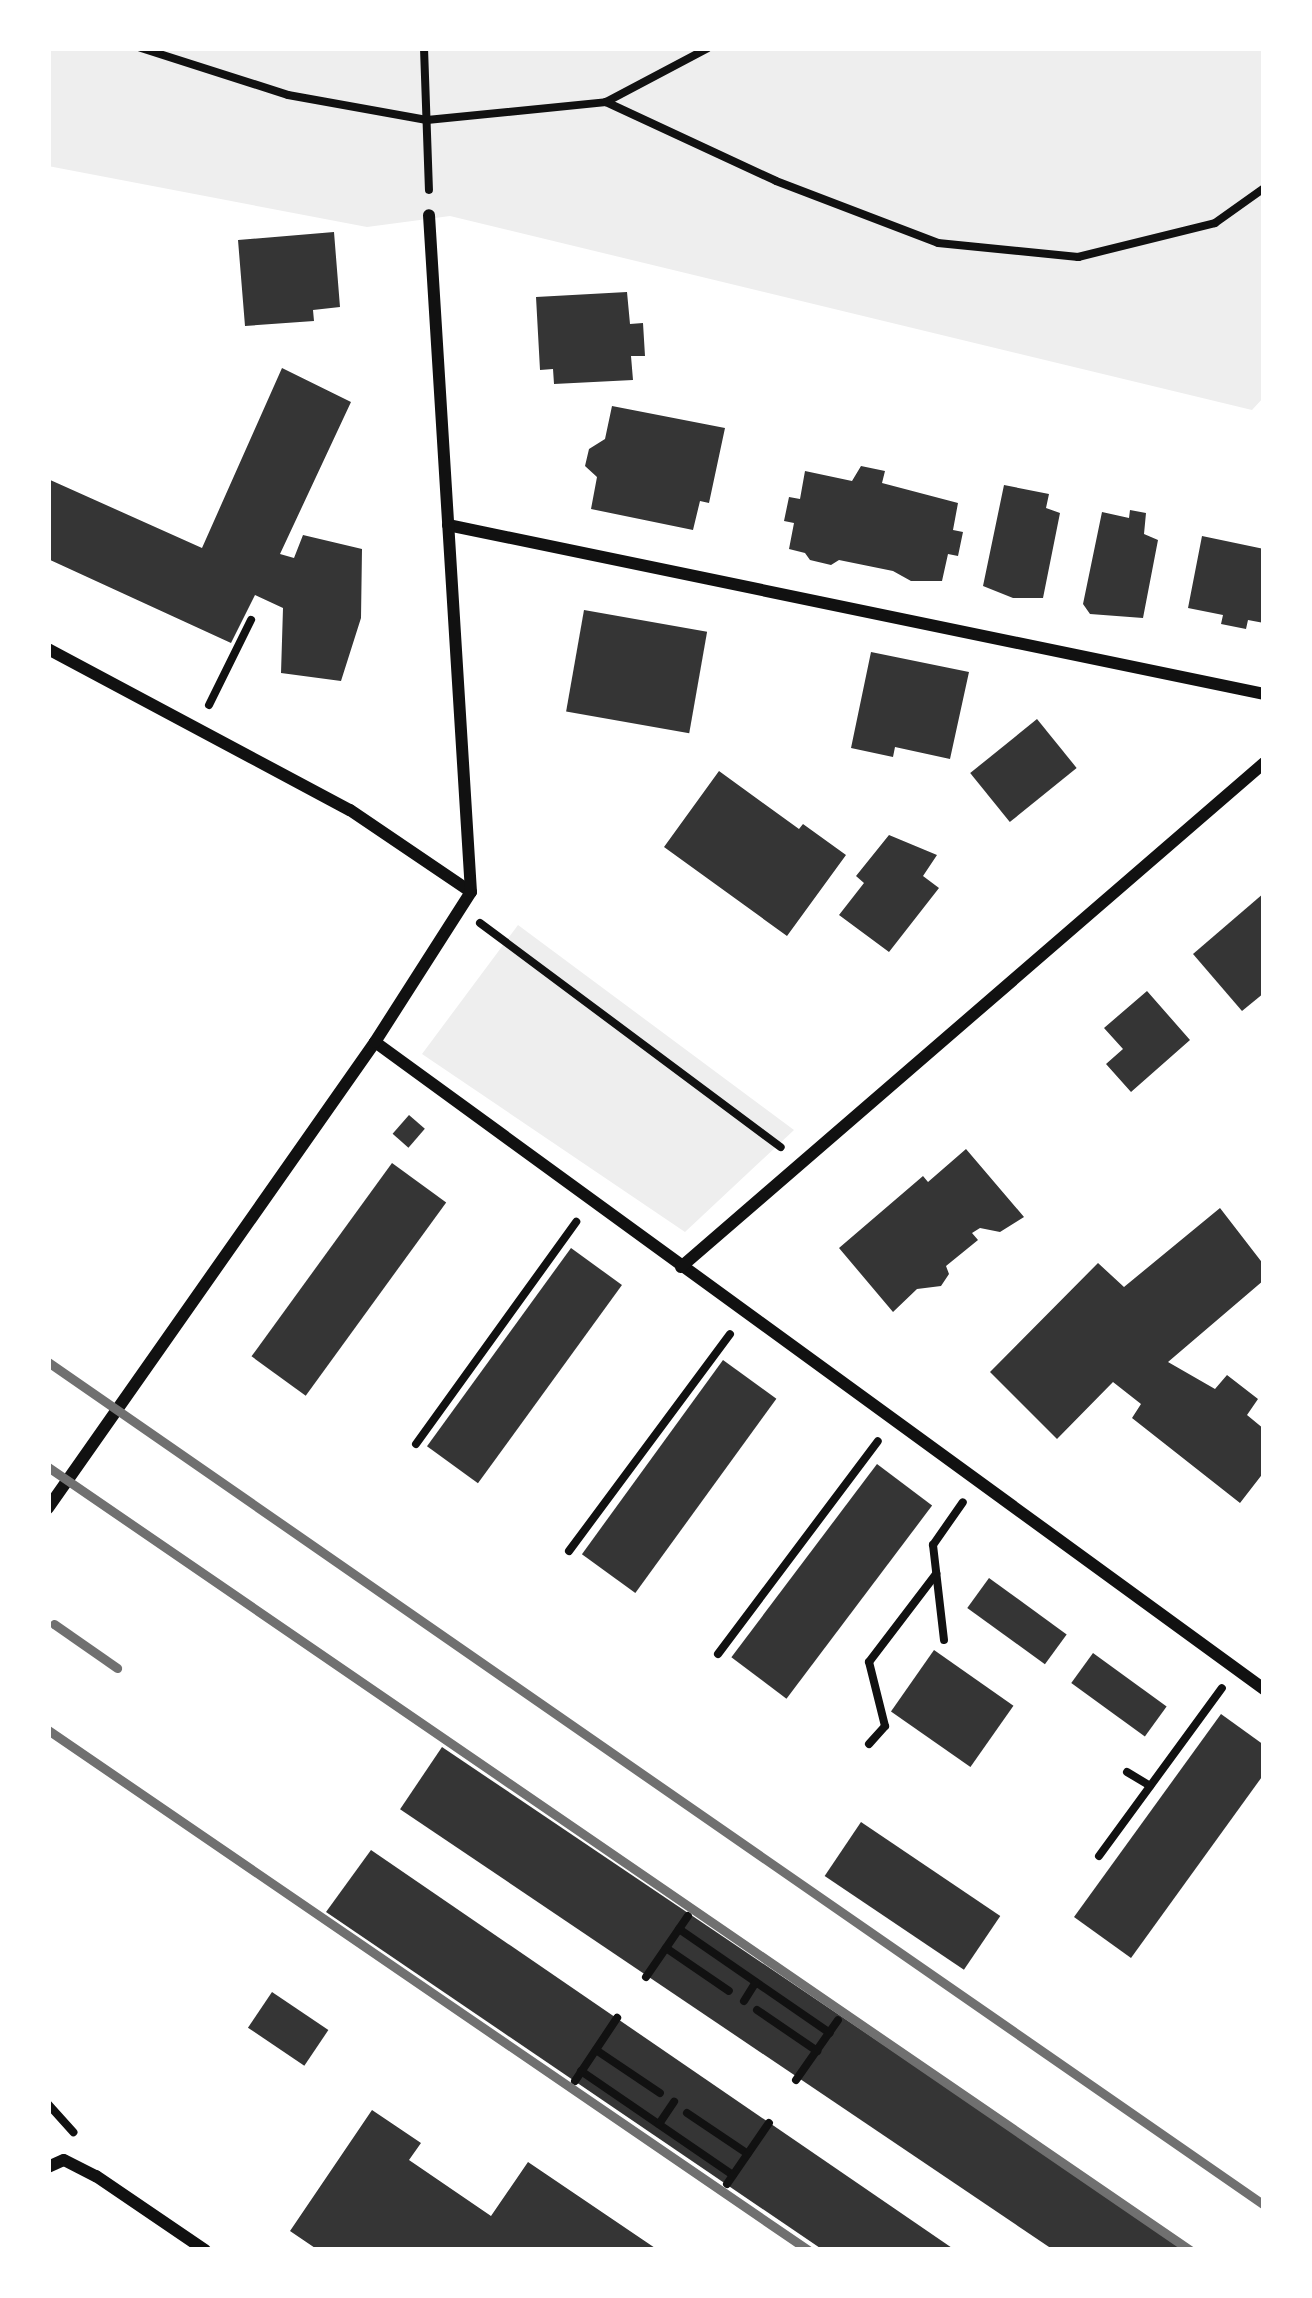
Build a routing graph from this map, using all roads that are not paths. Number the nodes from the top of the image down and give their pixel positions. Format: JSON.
{"nodes":[{"id":1,"x":429,"y":215,"type":"road end"},
{"id":2,"x":448,"y":525,"type":"junction"},
{"id":3,"x":48,"y":649,"type":"edge"},
{"id":4,"x":1264,"y":694,"type":"edge"},
{"id":5,"x":1264,"y":763,"type":"edge"},
{"id":6,"x":471,"y":892,"type":"junction"},
{"id":7,"x":375,"y":1042,"type":"junction"},
{"id":8,"x":681,"y":1268,"type":"junction"},
{"id":9,"x":48,"y":1508,"type":"edge"},
{"id":10,"x":1264,"y":1689,"type":"edge"},
{"id":11,"x":48,"y":2167,"type":"edge"},
{"id":12,"x":205,"y":2250,"type":"edge"}],
"edges":[{"from":1,"to":2,"type":"street"},
{"from":2,"to":4,"type":"street"},
{"from":2,"to":6,"type":"street"},
{"from":3,"to":6,"type":"street"},
{"from":5,"to":8,"type":"street"},
{"from":6,"to":7,"type":"street"},
{"from":7,"to":8,"type":"street"},
{"from":7,"to":9,"type":"street"},
{"from":8,"to":10,"type":"street"},
{"from":11,"to":12,"type":"street"}]}
